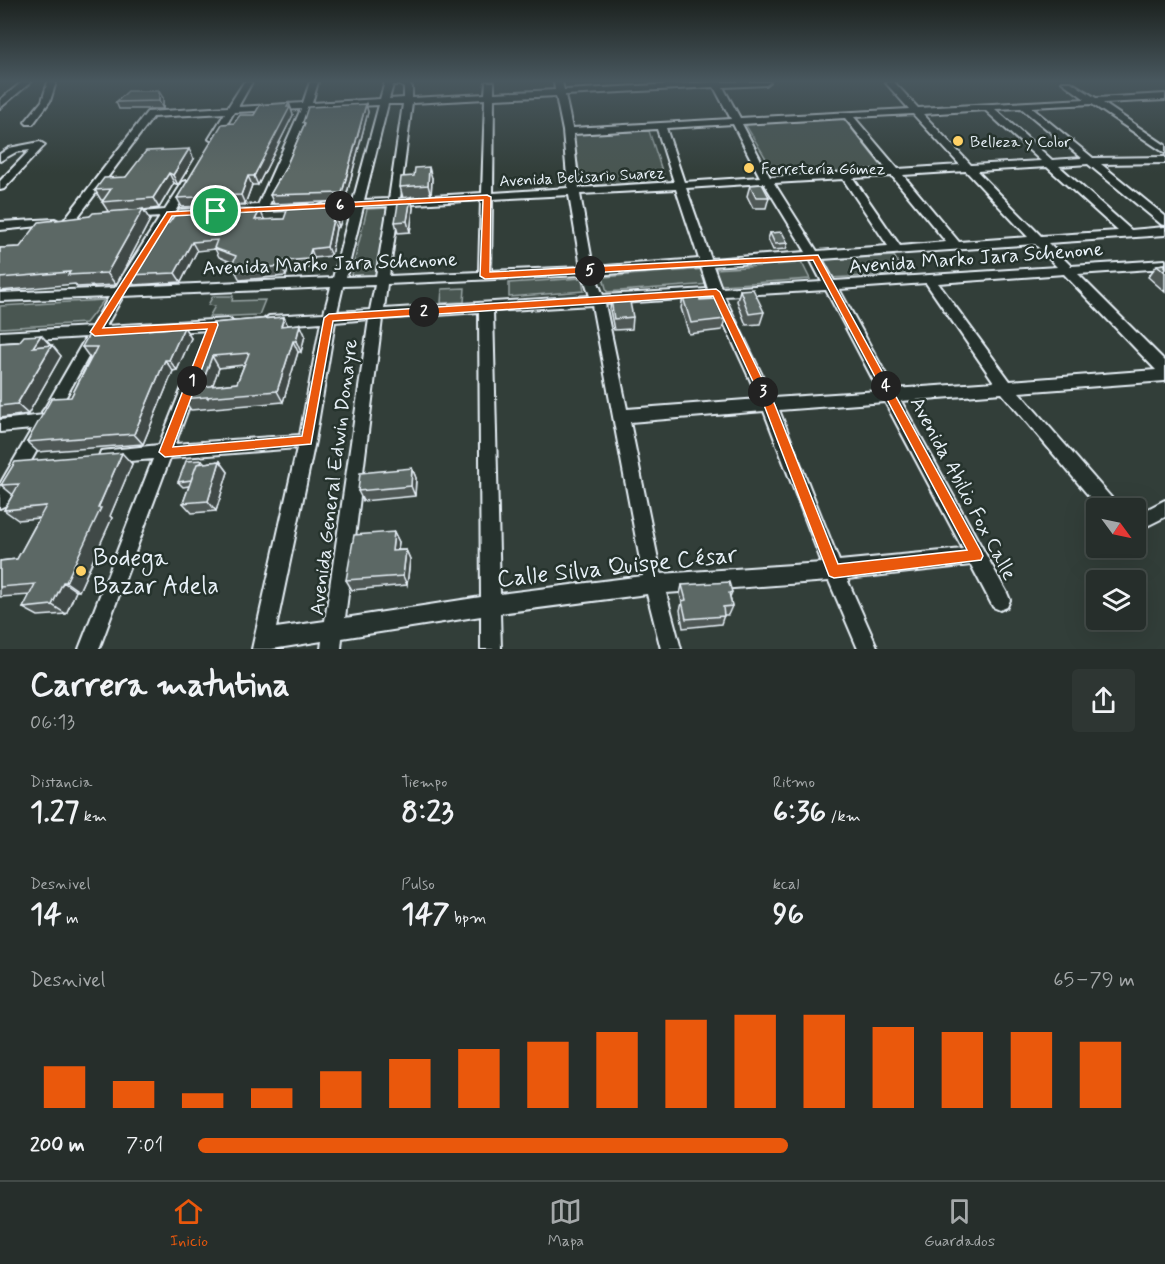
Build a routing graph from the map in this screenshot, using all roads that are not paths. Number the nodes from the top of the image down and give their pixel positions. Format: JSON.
{"nodes":[{"id":1,"x":37,"y":112,"type":"edge"},
{"id":2,"x":185,"y":112,"type":"edge"},
{"id":3,"x":230,"y":112,"type":"edge"},
{"id":4,"x":304,"y":112,"type":"edge"},
{"id":5,"x":381,"y":112,"type":"edge"},
{"id":6,"x":406,"y":112,"type":"edge"},
{"id":7,"x":489,"y":112,"type":"edge"},
{"id":8,"x":564,"y":112,"type":"edge"},
{"id":9,"x":733,"y":112,"type":"edge"},
{"id":10,"x":894,"y":112,"type":"edge"},
{"id":11,"x":917,"y":112,"type":"edge"},
{"id":12,"x":993,"y":112,"type":"edge"},
{"id":13,"x":1032,"y":112,"type":"edge"},
{"id":14,"x":1109,"y":112,"type":"edge"},
{"id":15,"x":847,"y":115,"type":"junction"},
{"id":16,"x":30,"y":122,"type":"dead end"},
{"id":17,"x":738,"y":122,"type":"junction"},
{"id":18,"x":660,"y":125,"type":"junction"},
{"id":19,"x":568,"y":131,"type":"junction"},
{"id":20,"x":209,"y":148,"type":"edge"},
{"id":21,"x":1165,"y":150,"type":"edge"},
{"id":22,"x":0,"y":159,"type":"edge"},
{"id":23,"x":1165,"y":160,"type":"edge"},
{"id":24,"x":1089,"y":161,"type":"junction"},
{"id":25,"x":1048,"y":164,"type":"junction"},
{"id":26,"x":969,"y":169,"type":"junction"},
{"id":27,"x":895,"y":174,"type":"junction"},
{"id":28,"x":192,"y":176,"type":"edge"},
{"id":29,"x":847,"y":177,"type":"junction"},
{"id":30,"x":768,"y":182,"type":"junction"},
{"id":31,"x":0,"y":187,"type":"edge"},
{"id":32,"x":682,"y":187,"type":"junction"},
{"id":33,"x":574,"y":193,"type":"junction"},
{"id":34,"x":487,"y":197,"type":"junction"},
{"id":35,"x":394,"y":203,"type":"junction"},
{"id":36,"x":357,"y":206,"type":"junction"},
{"id":37,"x":262,"y":208,"type":"junction"},
{"id":38,"x":170,"y":213,"type":"junction"},
{"id":39,"x":114,"y":217,"type":"edge"},
{"id":40,"x":1165,"y":222,"type":"edge"},
{"id":41,"x":0,"y":226,"type":"edge"},
{"id":42,"x":1165,"y":231,"type":"edge"},
{"id":43,"x":1129,"y":234,"type":"junction"},
{"id":44,"x":1038,"y":239,"type":"junction"},
{"id":45,"x":955,"y":245,"type":"junction"},
{"id":46,"x":897,"y":250,"type":"junction"},
{"id":47,"x":815,"y":257,"type":"junction"},
{"id":48,"x":706,"y":263,"type":"junction"},
{"id":49,"x":1165,"y":264,"type":"edge"},
{"id":50,"x":1070,"y":270,"type":"junction"},
{"id":51,"x":588,"y":271,"type":"junction"},
{"id":52,"x":485,"y":276,"type":"junction"},
{"id":53,"x":929,"y":279,"type":"junction"},
{"id":54,"x":381,"y":281,"type":"junction"},
{"id":55,"x":338,"y":283,"type":"junction"},
{"id":56,"x":831,"y":286,"type":"junction"},
{"id":57,"x":119,"y":291,"type":"junction"},
{"id":58,"x":716,"y":292,"type":"junction"},
{"id":59,"x":0,"y":297,"type":"edge"},
{"id":60,"x":598,"y":301,"type":"junction"},
{"id":61,"x":486,"y":308,"type":"junction"},
{"id":62,"x":376,"y":315,"type":"junction"},
{"id":63,"x":329,"y":318,"type":"junction"},
{"id":64,"x":214,"y":325,"type":"junction"},
{"id":65,"x":95,"y":332,"type":"junction"},
{"id":66,"x":0,"y":337,"type":"edge"},
{"id":67,"x":206,"y":346,"type":"edge"},
{"id":68,"x":197,"y":367,"type":"edge"},
{"id":69,"x":1165,"y":370,"type":"edge"},
{"id":70,"x":1165,"y":375,"type":"edge"},
{"id":71,"x":1006,"y":387,"type":"junction"},
{"id":72,"x":891,"y":396,"type":"junction"},
{"id":73,"x":770,"y":405,"type":"junction"},
{"id":74,"x":621,"y":416,"type":"junction"},
{"id":75,"x":45,"y":421,"type":"junction"},
{"id":76,"x":0,"y":426,"type":"edge"},
{"id":77,"x":307,"y":441,"type":"junction"},
{"id":78,"x":165,"y":452,"type":"junction"},
{"id":79,"x":93,"y":458,"type":"edge"},
{"id":80,"x":45,"y":461,"type":"edge"},
{"id":81,"x":21,"y":463,"type":"junction"},
{"id":82,"x":1100,"y":498,"type":"edge"},
{"id":83,"x":0,"y":500,"type":"edge"},
{"id":84,"x":1165,"y":508,"type":"edge"},
{"id":85,"x":1146,"y":518,"type":"edge"},
{"id":86,"x":976,"y":556,"type":"junction"},
{"id":87,"x":834,"y":571,"type":"junction"},
{"id":88,"x":654,"y":584,"type":"junction"},
{"id":89,"x":1000,"y":600,"type":"dead end"},
{"id":90,"x":490,"y":605,"type":"junction"},
{"id":91,"x":334,"y":629,"type":"junction"},
{"id":92,"x":263,"y":644,"type":"edge"},
{"id":93,"x":89,"y":649,"type":"edge"},
{"id":94,"x":331,"y":649,"type":"edge"},
{"id":95,"x":491,"y":649,"type":"edge"},
{"id":96,"x":671,"y":649,"type":"edge"},
{"id":97,"x":868,"y":649,"type":"edge"}],
"edges":[{"from":1,"to":16,"type":"street"},
{"from":2,"to":41,"type":"street"},
{"from":3,"to":20,"type":"street"},
{"from":4,"to":37,"type":"street"},
{"from":5,"to":36,"type":"street","name":"Avenida General Edwin Donayre"},
{"from":6,"to":35,"type":"street","name":"Avenida General Edwin Donayre"},
{"from":7,"to":34,"type":"street"},
{"from":8,"to":19,"type":"street"},
{"from":9,"to":17,"type":"street","name":"Avenida Abilio Fox Calle"},
{"from":10,"to":15,"type":"street"},
{"from":11,"to":26,"type":"street"},
{"from":12,"to":25,"type":"street"},
{"from":13,"to":24,"type":"street"},
{"from":14,"to":21,"type":"street"},
{"from":15,"to":17,"type":"street"},
{"from":15,"to":27,"type":"street"},
{"from":17,"to":18,"type":"street"},
{"from":17,"to":30,"type":"street","name":"Avenida Abilio Fox Calle"},
{"from":18,"to":19,"type":"street"},
{"from":18,"to":32,"type":"street"},
{"from":19,"to":33,"type":"street"},
{"from":22,"to":31,"type":"street"},
{"from":23,"to":24,"type":"street","name":"Avenida Belisario Suarez"},
{"from":24,"to":25,"type":"street","name":"Avenida Belisario Suarez"},
{"from":24,"to":40,"type":"street"},
{"from":25,"to":26,"type":"street","name":"Avenida Belisario Suarez"},
{"from":25,"to":43,"type":"street"},
{"from":26,"to":27,"type":"street","name":"Avenida Belisario Suarez"},
{"from":26,"to":44,"type":"street"},
{"from":27,"to":29,"type":"street","name":"Avenida Belisario Suarez"},
{"from":27,"to":45,"type":"street"},
{"from":28,"to":38,"type":"street"},
{"from":29,"to":30,"type":"street","name":"Avenida Belisario Suarez"},
{"from":29,"to":46,"type":"street"},
{"from":30,"to":32,"type":"street","name":"Avenida Belisario Suarez"},
{"from":30,"to":47,"type":"street","name":"Avenida Abilio Fox Calle"},
{"from":32,"to":33,"type":"street","name":"Avenida Belisario Suarez"},
{"from":32,"to":48,"type":"street"},
{"from":33,"to":34,"type":"street","name":"Avenida Belisario Suarez"},
{"from":33,"to":51,"type":"street"},
{"from":34,"to":35,"type":"street","name":"Avenida Belisario Suarez"},
{"from":34,"to":52,"type":"street"},
{"from":35,"to":36,"type":"street","name":"Avenida Belisario Suarez"},
{"from":35,"to":54,"type":"street","name":"Avenida General Edwin Donayre"},
{"from":36,"to":37,"type":"street","name":"Avenida Belisario Suarez"},
{"from":36,"to":55,"type":"street","name":"Avenida General Edwin Donayre"},
{"from":37,"to":38,"type":"street","name":"Avenida Belisario Suarez"},
{"from":38,"to":39,"type":"street","name":"Avenida Belisario Suarez"},
{"from":38,"to":57,"type":"street"},
{"from":42,"to":43,"type":"street","name":"Avenida Marko Jara Schenone"},
{"from":43,"to":44,"type":"street","name":"Avenida Marko Jara Schenone"},
{"from":44,"to":45,"type":"street","name":"Avenida Marko Jara Schenone"},
{"from":44,"to":50,"type":"street"},
{"from":45,"to":46,"type":"street","name":"Avenida Marko Jara Schenone"},
{"from":46,"to":47,"type":"street","name":"Avenida Marko Jara Schenone"},
{"from":47,"to":48,"type":"street","name":"Avenida Marko Jara Schenone"},
{"from":47,"to":56,"type":"street","name":"Avenida Abilio Fox Calle"},
{"from":48,"to":51,"type":"street","name":"Avenida Marko Jara Schenone"},
{"from":48,"to":58,"type":"street"},
{"from":49,"to":50,"type":"street","name":"Avenida Marko Jara Schenone"},
{"from":50,"to":53,"type":"street","name":"Avenida Marko Jara Schenone"},
{"from":50,"to":69,"type":"street"},
{"from":51,"to":52,"type":"street","name":"Avenida Marko Jara Schenone"},
{"from":51,"to":60,"type":"street"},
{"from":52,"to":54,"type":"street","name":"Avenida Marko Jara Schenone"},
{"from":53,"to":56,"type":"street","name":"Avenida Marko Jara Schenone"},
{"from":53,"to":71,"type":"street"},
{"from":54,"to":55,"type":"street","name":"Avenida Marko Jara Schenone"},
{"from":54,"to":62,"type":"street","name":"Avenida General Edwin Donayre"},
{"from":55,"to":57,"type":"street","name":"Avenida Marko Jara Schenone"},
{"from":55,"to":63,"type":"street","name":"Avenida General Edwin Donayre"},
{"from":56,"to":58,"type":"street","name":"Avenida Marko Jara Schenone"},
{"from":56,"to":72,"type":"street","name":"Avenida Abilio Fox Calle"},
{"from":57,"to":59,"type":"street","name":"Avenida Marko Jara Schenone"},
{"from":57,"to":65,"type":"street"},
{"from":58,"to":60,"type":"street","name":"Avenida Marko Jara Schenone"},
{"from":58,"to":73,"type":"street"},
{"from":60,"to":61,"type":"street","name":"Avenida Marko Jara Schenone"},
{"from":60,"to":74,"type":"street"},
{"from":61,"to":62,"type":"street","name":"Avenida Marko Jara Schenone"},
{"from":61,"to":90,"type":"street"},
{"from":62,"to":63,"type":"street","name":"Avenida Marko Jara Schenone"},
{"from":62,"to":91,"type":"street","name":"Avenida General Edwin Donayre"},
{"from":63,"to":64,"type":"street","name":"Avenida Marko Jara Schenone"},
{"from":63,"to":77,"type":"street","name":"Avenida General Edwin Donayre"},
{"from":64,"to":65,"type":"street","name":"Avenida Marko Jara Schenone"},
{"from":64,"to":67,"type":"street"},
{"from":65,"to":66,"type":"street","name":"Avenida Marko Jara Schenone"},
{"from":65,"to":75,"type":"street"},
{"from":68,"to":78,"type":"street"},
{"from":70,"to":71,"type":"street"},
{"from":71,"to":72,"type":"street"},
{"from":71,"to":82,"type":"street"},
{"from":72,"to":73,"type":"street"},
{"from":72,"to":86,"type":"street","name":"Avenida Abilio Fox Calle"},
{"from":73,"to":74,"type":"street"},
{"from":73,"to":87,"type":"street"},
{"from":74,"to":88,"type":"street"},
{"from":75,"to":76,"type":"street"},
{"from":75,"to":81,"type":"street"},
{"from":77,"to":78,"type":"street"},
{"from":77,"to":92,"type":"street","name":"Avenida General Edwin Donayre"},
{"from":78,"to":79,"type":"street"},
{"from":78,"to":93,"type":"street"},
{"from":80,"to":81,"type":"street"},
{"from":81,"to":83,"type":"street"},
{"from":84,"to":85,"type":"street"},
{"from":86,"to":87,"type":"street","name":"Calle Silva Quispe César"},
{"from":86,"to":89,"type":"street","name":"Avenida Abilio Fox Calle"},
{"from":87,"to":88,"type":"street","name":"Calle Silva Quispe César"},
{"from":87,"to":97,"type":"street"},
{"from":88,"to":90,"type":"street","name":"Calle Silva Quispe César"},
{"from":88,"to":96,"type":"street"},
{"from":90,"to":91,"type":"street","name":"Calle Silva Quispe César"},
{"from":90,"to":95,"type":"street"},
{"from":91,"to":92,"type":"street","name":"Calle Silva Quispe César"},
{"from":91,"to":94,"type":"street","name":"Avenida General Edwin Donayre"}]}
